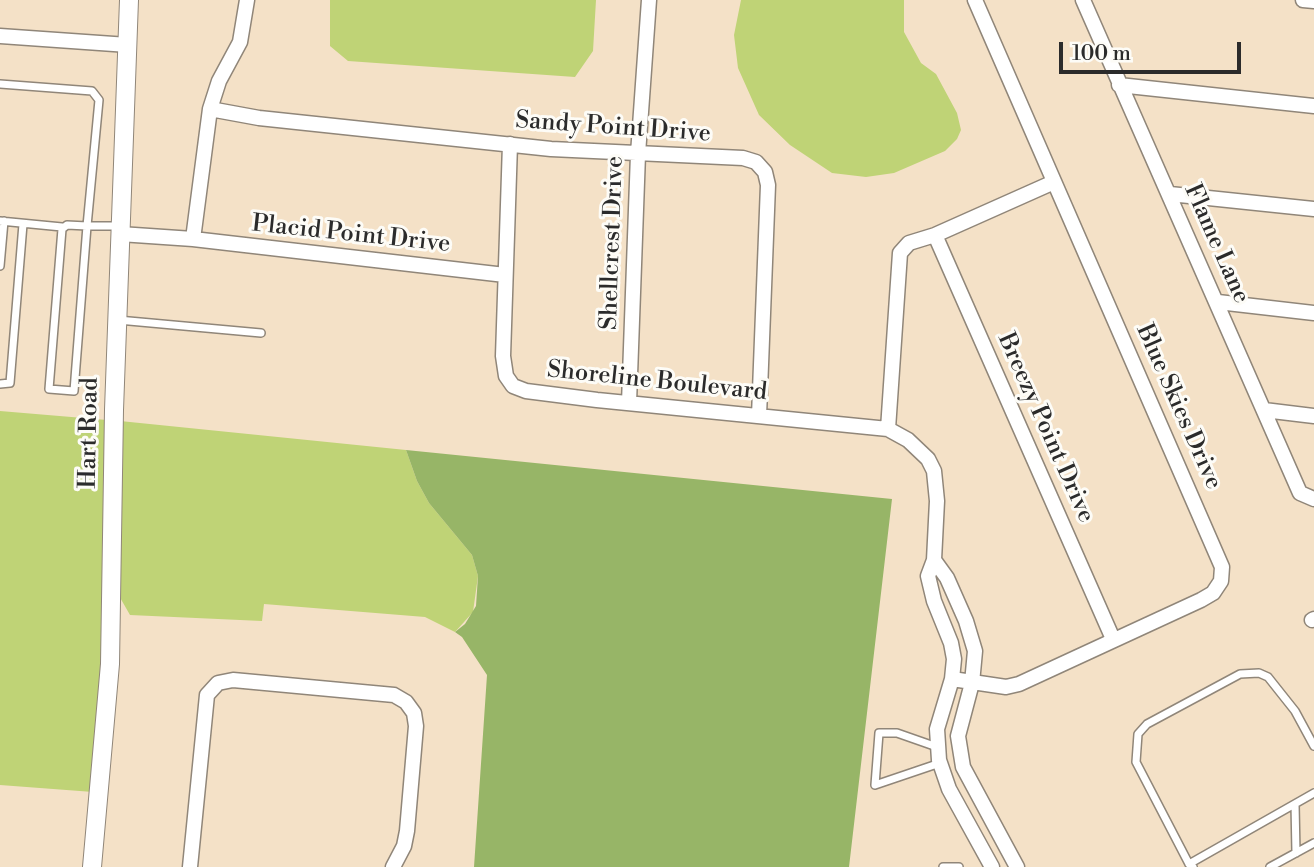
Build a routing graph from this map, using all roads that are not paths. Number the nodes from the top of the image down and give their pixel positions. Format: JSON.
{"nodes":[{"id":1,"x":130,"y":0,"type":"edge"},
{"id":2,"x":247,"y":0,"type":"edge"},
{"id":3,"x":649,"y":0,"type":"edge"},
{"id":4,"x":975,"y":0,"type":"edge"},
{"id":5,"x":1083,"y":0,"type":"edge"},
{"id":6,"x":1303,"y":0,"type":"edge"},
{"id":7,"x":1314,"y":1,"type":"edge"},
{"id":8,"x":0,"y":36,"type":"edge"},
{"id":9,"x":128,"y":45,"type":"junction"},
{"id":10,"x":0,"y":84,"type":"edge"},
{"id":11,"x":1119,"y":85,"type":"junction"},
{"id":12,"x":1314,"y":106,"type":"edge"},
{"id":13,"x":210,"y":109,"type":"junction"},
{"id":14,"x":510,"y":144,"type":"junction"},
{"id":15,"x":638,"y":154,"type":"junction"},
{"id":16,"x":1054,"y":182,"type":"junction"},
{"id":17,"x":1170,"y":194,"type":"junction"},
{"id":18,"x":1314,"y":209,"type":"edge"},
{"id":19,"x":2,"y":221,"type":"edge"},
{"id":20,"x":23,"y":224,"type":"junction"},
{"id":21,"x":87,"y":226,"type":"junction"},
{"id":22,"x":62,"y":227,"type":"junction"},
{"id":23,"x":120,"y":230,"type":"junction"},
{"id":24,"x":935,"y":235,"type":"junction"},
{"id":25,"x":193,"y":239,"type":"junction"},
{"id":26,"x":0,"y":266,"type":"edge"},
{"id":27,"x":505,"y":275,"type":"junction"},
{"id":28,"x":1218,"y":302,"type":"junction"},
{"id":29,"x":1314,"y":313,"type":"edge"},
{"id":30,"x":117,"y":320,"type":"junction"},
{"id":31,"x":261,"y":333,"type":"dead end"},
{"id":32,"x":0,"y":384,"type":"edge"},
{"id":33,"x":629,"y":403,"type":"junction"},
{"id":34,"x":1264,"y":410,"type":"junction"},
{"id":35,"x":759,"y":416,"type":"junction"},
{"id":36,"x":1314,"y":416,"type":"edge"},
{"id":37,"x":888,"y":429,"type":"junction"},
{"id":38,"x":1314,"y":499,"type":"edge"},
{"id":39,"x":934,"y":560,"type":"junction"},
{"id":40,"x":1113,"y":639,"type":"junction"},
{"id":41,"x":952,"y":679,"type":"junction"},
{"id":42,"x":972,"y":683,"type":"junction"},
{"id":43,"x":1314,"y":746,"type":"edge"},
{"id":44,"x":961,"y":753,"type":"junction"},
{"id":45,"x":939,"y":755,"type":"junction"},
{"id":46,"x":1314,"y":793,"type":"edge"},
{"id":47,"x":1295,"y":804,"type":"junction"},
{"id":48,"x":1314,"y":843,"type":"edge"},
{"id":49,"x":1296,"y":853,"type":"junction"},
{"id":50,"x":1191,"y":865,"type":"edge"},
{"id":51,"x":92,"y":867,"type":"edge"},
{"id":52,"x":190,"y":867,"type":"edge"},
{"id":53,"x":393,"y":867,"type":"edge"},
{"id":54,"x":943,"y":867,"type":"edge"},
{"id":55,"x":959,"y":867,"type":"edge"},
{"id":56,"x":992,"y":867,"type":"edge"},
{"id":57,"x":1017,"y":867,"type":"edge"},
{"id":58,"x":1270,"y":867,"type":"edge"}],
"edges":[{"from":1,"to":9,"type":"street","name":"Hart Road"},
{"from":2,"to":13,"type":"street"},
{"from":3,"to":15,"type":"street","name":"Shellcrest Drive"},
{"from":4,"to":16,"type":"street","name":"Blue Skies Drive"},
{"from":5,"to":11,"type":"street","name":"Flame Lane"},
{"from":6,"to":7,"type":"street"},
{"from":8,"to":9,"type":"street"},
{"from":9,"to":23,"type":"street","name":"Hart Road"},
{"from":10,"to":21,"type":"lane"},
{"from":11,"to":12,"type":"street"},
{"from":11,"to":17,"type":"street","name":"Flame Lane"},
{"from":13,"to":14,"type":"street","name":"Sandy Point Drive"},
{"from":13,"to":25,"type":"street"},
{"from":14,"to":15,"type":"street","name":"Sandy Point Drive"},
{"from":14,"to":27,"type":"street","name":"Shoreline Boulevard"},
{"from":15,"to":33,"type":"street","name":"Shellcrest Drive"},
{"from":15,"to":35,"type":"street","name":"Sandy Point Drive"},
{"from":16,"to":24,"type":"street"},
{"from":16,"to":40,"type":"street","name":"Blue Skies Drive"},
{"from":17,"to":18,"type":"street"},
{"from":17,"to":28,"type":"street","name":"Flame Lane"},
{"from":19,"to":20,"type":"lane"},
{"from":19,"to":26,"type":"lane"},
{"from":20,"to":22,"type":"lane"},
{"from":20,"to":32,"type":"lane"},
{"from":21,"to":22,"type":"lane"},
{"from":21,"to":22,"type":"lane"},
{"from":21,"to":23,"type":"lane"},
{"from":23,"to":25,"type":"street","name":"Placid Point Drive"},
{"from":23,"to":30,"type":"street","name":"Hart Road"},
{"from":24,"to":37,"type":"street"},
{"from":24,"to":40,"type":"street","name":"Breezy Point Drive"},
{"from":25,"to":27,"type":"street","name":"Placid Point Drive"},
{"from":27,"to":33,"type":"street","name":"Shoreline Boulevard"},
{"from":28,"to":29,"type":"street"},
{"from":28,"to":34,"type":"street","name":"Flame Lane"},
{"from":30,"to":31,"type":"lane"},
{"from":30,"to":51,"type":"street","name":"Hart Road"},
{"from":33,"to":35,"type":"street","name":"Shoreline Boulevard"},
{"from":34,"to":36,"type":"street"},
{"from":34,"to":38,"type":"street","name":"Flame Lane"},
{"from":35,"to":37,"type":"street","name":"Shoreline Boulevard"},
{"from":37,"to":39,"type":"street","name":"Shoreline Boulevard"},
{"from":39,"to":41,"type":"street","name":"Shoreline Boulevard"},
{"from":39,"to":42,"type":"street"},
{"from":40,"to":42,"type":"street","name":"Blue Skies Drive"},
{"from":41,"to":42,"type":"street","name":"Blue Skies Drive"},
{"from":41,"to":45,"type":"street","name":"Shoreline Boulevard"},
{"from":42,"to":44,"type":"street"},
{"from":43,"to":50,"type":"lane"},
{"from":44,"to":45,"type":"lane"},
{"from":44,"to":57,"type":"street"},
{"from":45,"to":45,"type":"lane"},
{"from":45,"to":56,"type":"street","name":"Shoreline Boulevard"},
{"from":46,"to":47,"type":"lane"},
{"from":47,"to":49,"type":"lane"},
{"from":47,"to":50,"type":"lane"},
{"from":48,"to":49,"type":"lane"},
{"from":49,"to":58,"type":"lane"},
{"from":52,"to":53,"type":"street"},
{"from":54,"to":55,"type":"lane"}]}
